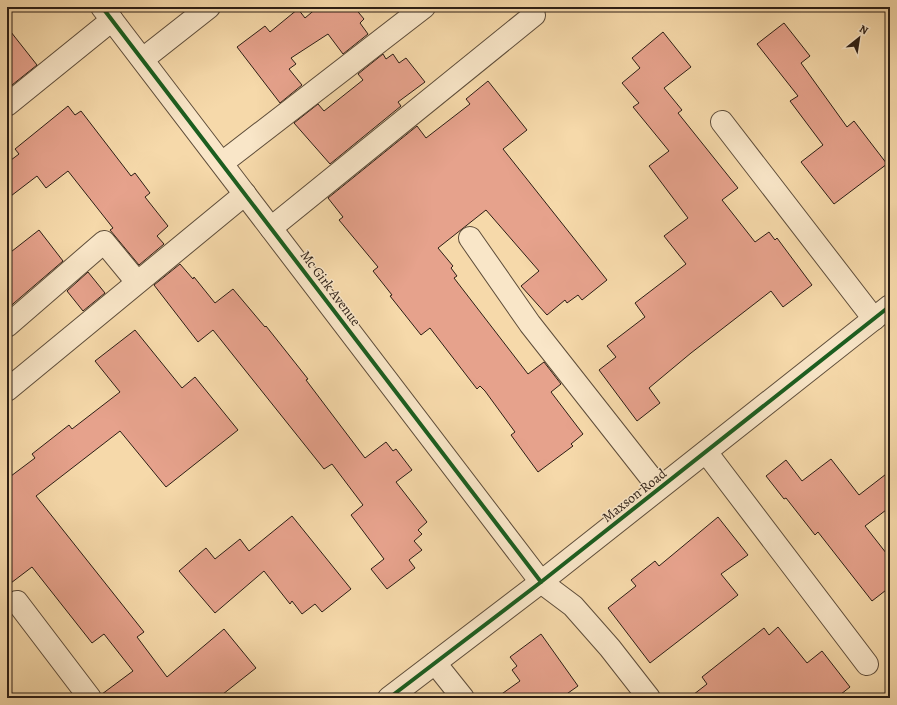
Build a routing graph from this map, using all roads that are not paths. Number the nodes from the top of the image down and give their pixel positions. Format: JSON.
{"nodes":[{"id":1,"x":209,"y":7,"type":"edge"},
{"id":2,"x":424,"y":7,"type":"edge"},
{"id":3,"x":107,"y":13,"type":"edge"},
{"id":4,"x":534,"y":15,"type":"dead end"},
{"id":5,"x":143,"y":59,"type":"junction"},
{"id":6,"x":7,"y":105,"type":"edge"},
{"id":7,"x":722,"y":122,"type":"dead end"},
{"id":8,"x":222,"y":163,"type":"junction"},
{"id":9,"x":245,"y":194,"type":"junction"},
{"id":10,"x":271,"y":228,"type":"junction"},
{"id":11,"x":470,"y":238,"type":"dead end"},
{"id":12,"x":138,"y":282,"type":"junction"},
{"id":13,"x":882,"y":313,"type":"edge"},
{"id":14,"x":7,"y":326,"type":"edge"},
{"id":15,"x":7,"y":390,"type":"edge"},
{"id":16,"x":706,"y":452,"type":"junction"},
{"id":17,"x":659,"y":488,"type":"junction"},
{"id":18,"x":541,"y":582,"type":"junction"},
{"id":19,"x":17,"y":602,"type":"dead end"},
{"id":20,"x":435,"y":663,"type":"junction"},
{"id":21,"x":867,"y":664,"type":"dead end"},
{"id":22,"x":90,"y":698,"type":"edge"},
{"id":23,"x":389,"y":698,"type":"edge"},
{"id":24,"x":463,"y":698,"type":"edge"},
{"id":25,"x":649,"y":698,"type":"edge"}],
"edges":[{"from":1,"to":5,"type":"street"},
{"from":2,"to":8,"type":"street"},
{"from":3,"to":5,"type":"street","name":"Mc Girk Avenue"},
{"from":3,"to":6,"type":"street"},
{"from":4,"to":10,"type":"street"},
{"from":5,"to":8,"type":"street","name":"Mc Girk Avenue"},
{"from":7,"to":13,"type":"street"},
{"from":8,"to":9,"type":"street","name":"Mc Girk Avenue"},
{"from":9,"to":10,"type":"street","name":"Mc Girk Avenue"},
{"from":9,"to":12,"type":"street"},
{"from":10,"to":18,"type":"street","name":"Mc Girk Avenue"},
{"from":11,"to":17,"type":"street"},
{"from":12,"to":14,"type":"street"},
{"from":12,"to":15,"type":"street"},
{"from":13,"to":16,"type":"street","name":"Maxson Road"},
{"from":16,"to":17,"type":"street","name":"Maxson Road"},
{"from":16,"to":21,"type":"street"},
{"from":17,"to":18,"type":"street","name":"Maxson Road"},
{"from":18,"to":20,"type":"street","name":"Maxson Road"},
{"from":18,"to":25,"type":"street","name":"Mc Girk Avenue"},
{"from":19,"to":22,"type":"street"},
{"from":20,"to":23,"type":"street","name":"Maxson Road"},
{"from":20,"to":24,"type":"street"}]}
